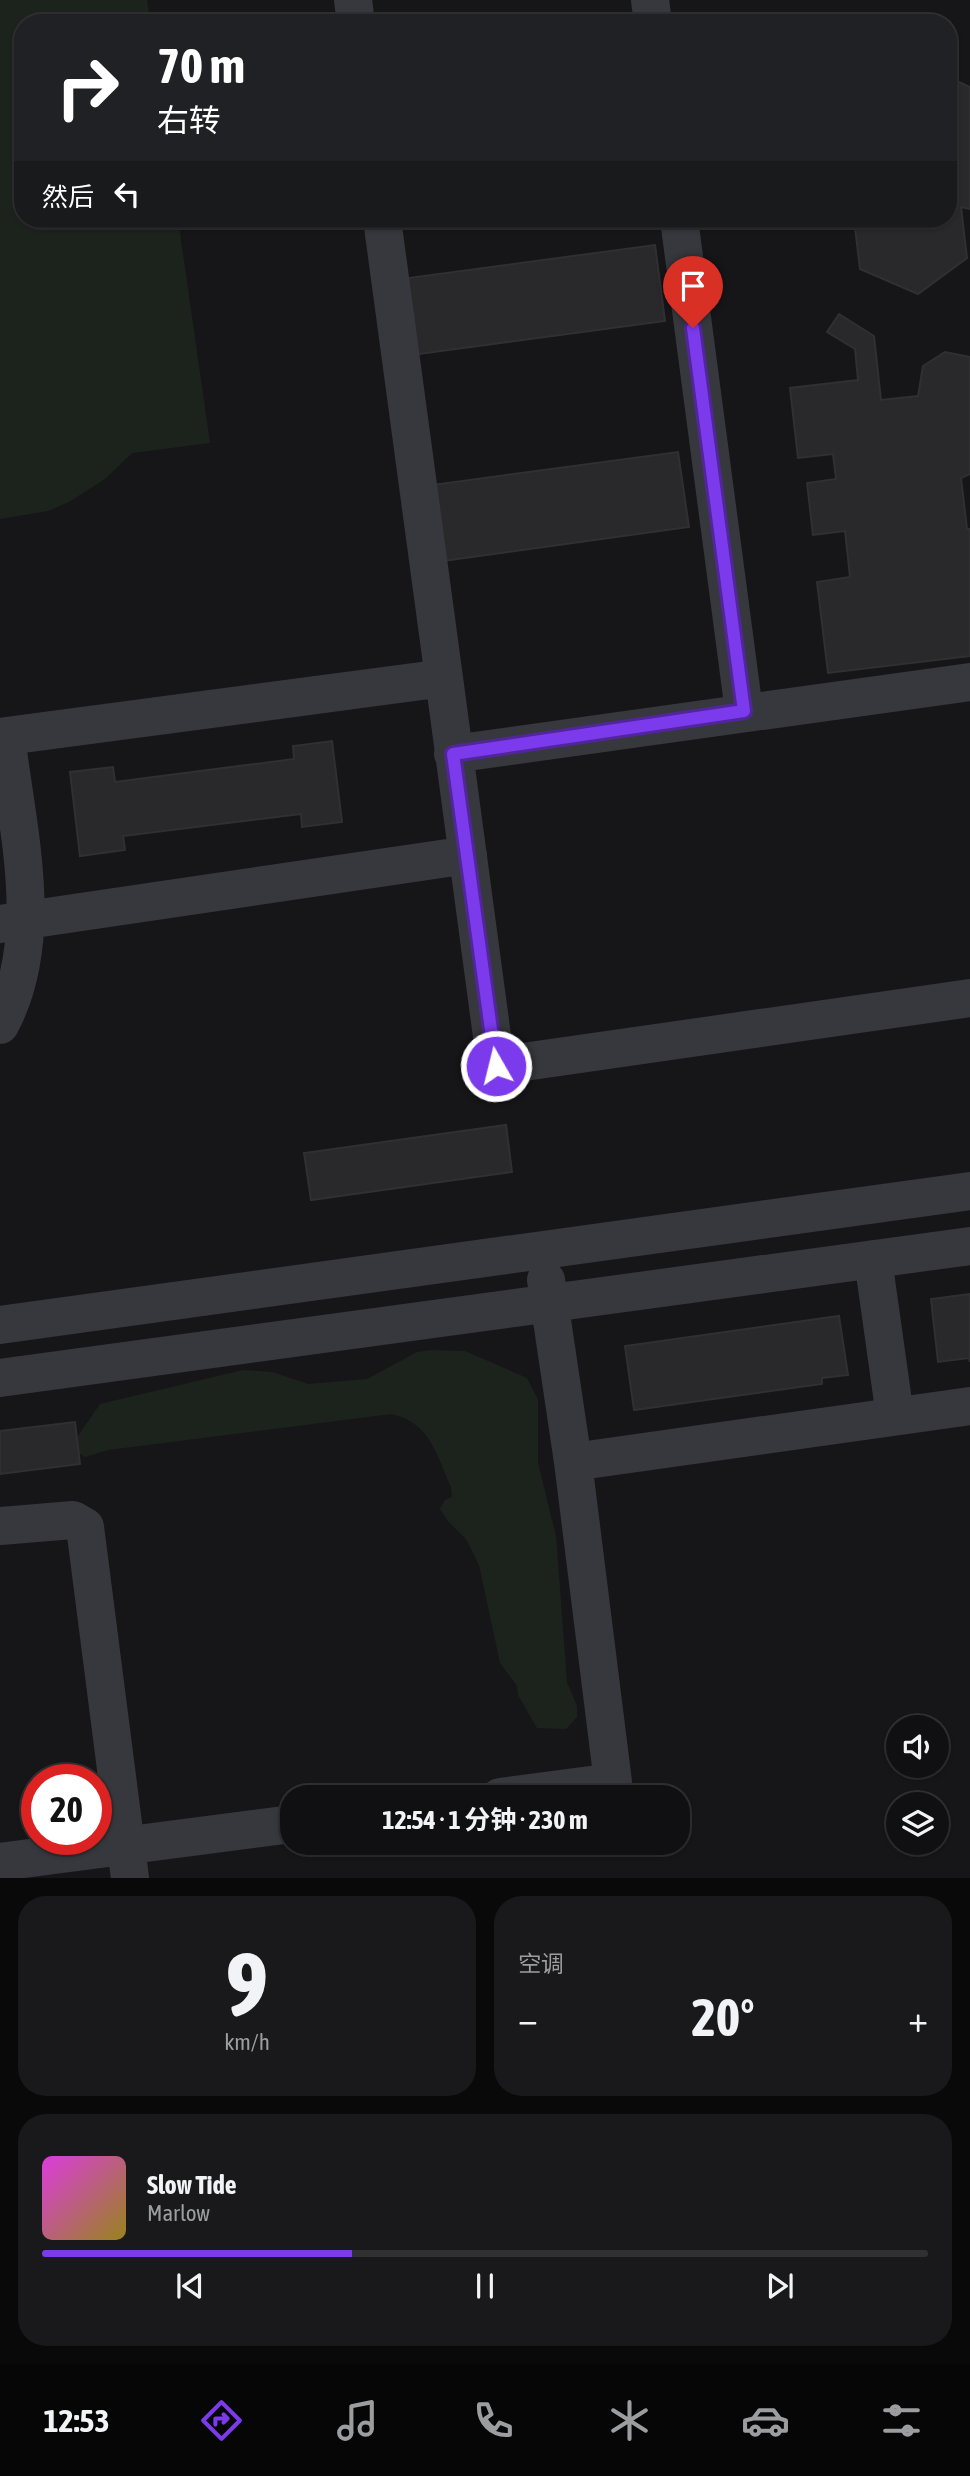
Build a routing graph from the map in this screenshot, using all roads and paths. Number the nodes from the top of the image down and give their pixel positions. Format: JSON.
{"nodes":[{"id":1,"x":383,"y":228,"type":"edge"},
{"id":2,"x":680,"y":228,"type":"edge"},
{"id":3,"x":444,"y":678,"type":"junction"},
{"id":4,"x":970,"y":681,"type":"edge"},
{"id":5,"x":744,"y":711,"type":"junction"},
{"id":6,"x":3,"y":736,"type":"edge"},
{"id":7,"x":453,"y":754,"type":"junction"},
{"id":8,"x":468,"y":856,"type":"junction"},
{"id":9,"x":14,"y":922,"type":"edge"},
{"id":10,"x":970,"y":998,"type":"edge"},
{"id":11,"x":0,"y":1025,"type":"edge"},
{"id":12,"x":970,"y":1191,"type":"edge"},
{"id":13,"x":970,"y":1246,"type":"edge"},
{"id":14,"x":542,"y":1250,"type":"junction"},
{"id":15,"x":873,"y":1259,"type":"junction"},
{"id":16,"x":549,"y":1304,"type":"junction"},
{"id":17,"x":0,"y":1325,"type":"edge"},
{"id":18,"x":0,"y":1378,"type":"edge"},
{"id":19,"x":970,"y":1406,"type":"edge"},
{"id":20,"x":895,"y":1416,"type":"junction"},
{"id":21,"x":573,"y":1462,"type":"junction"},
{"id":22,"x":0,"y":1526,"type":"edge"},
{"id":23,"x":597,"y":1785,"type":"edge"},
{"id":24,"x":280,"y":1828,"type":"edge"},
{"id":25,"x":0,"y":1862,"type":"edge"},
{"id":26,"x":128,"y":1862,"type":"edge"}],
"edges":[{"from":1,"to":3,"type":"lane"},
{"from":2,"to":5,"type":"lane"},
{"from":3,"to":6,"type":"lane"},
{"from":3,"to":7,"type":"lane"},
{"from":4,"to":5,"type":"lane"},
{"from":5,"to":7,"type":"lane"},
{"from":6,"to":9,"type":"lane"},
{"from":7,"to":8,"type":"lane"},
{"from":8,"to":9,"type":"lane"},
{"from":8,"to":10,"type":"lane"},
{"from":9,"to":11,"type":"lane"},
{"from":12,"to":14,"type":"lane"},
{"from":13,"to":15,"type":"lane"},
{"from":14,"to":16,"type":"lane"},
{"from":14,"to":17,"type":"lane"},
{"from":15,"to":16,"type":"lane"},
{"from":15,"to":20,"type":"lane"},
{"from":16,"to":18,"type":"lane"},
{"from":16,"to":21,"type":"lane"},
{"from":19,"to":20,"type":"lane"},
{"from":20,"to":21,"type":"lane"},
{"from":21,"to":23,"type":"lane"},
{"from":22,"to":26,"type":"lane"},
{"from":24,"to":26,"type":"lane"},
{"from":25,"to":26,"type":"lane"}]}
